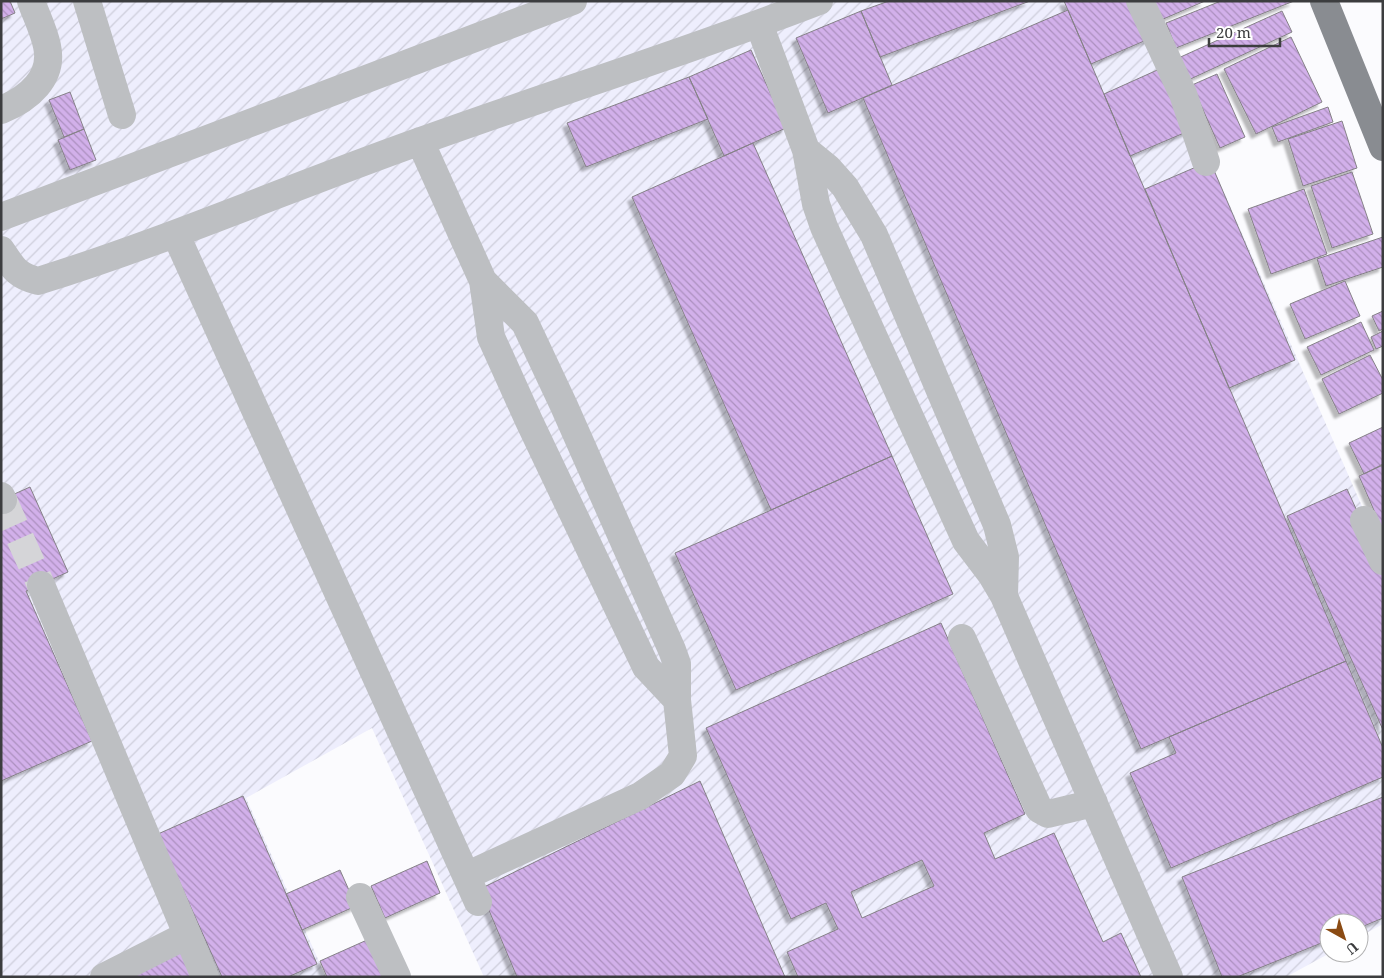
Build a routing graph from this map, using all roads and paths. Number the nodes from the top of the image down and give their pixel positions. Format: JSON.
{"nodes":[{"id":1,"x":31,"y":1,"type":"edge"},
{"id":2,"x":87,"y":1,"type":"edge"},
{"id":3,"x":573,"y":1,"type":"edge"},
{"id":4,"x":819,"y":1,"type":"edge"},
{"id":5,"x":1140,"y":1,"type":"edge"},
{"id":6,"x":1324,"y":1,"type":"edge"},
{"id":7,"x":759,"y":24,"type":"junction"},
{"id":8,"x":1,"y":110,"type":"edge"},
{"id":9,"x":122,"y":115,"type":"dead end"},
{"id":10,"x":420,"y":141,"type":"junction"},
{"id":11,"x":1383,"y":147,"type":"edge"},
{"id":12,"x":806,"y":150,"type":"junction"},
{"id":13,"x":1206,"y":162,"type":"dead end"},
{"id":14,"x":1,"y":217,"type":"edge"},
{"id":15,"x":176,"y":235,"type":"junction"},
{"id":16,"x":4,"y":255,"type":"edge"},
{"id":17,"x":483,"y":281,"type":"junction"},
{"id":18,"x":1364,"y":520,"type":"dead end"},
{"id":19,"x":1383,"y":561,"type":"edge"},
{"id":20,"x":41,"y":585,"type":"tunnel mouth"},
{"id":21,"x":1004,"y":596,"type":"junction"},
{"id":22,"x":962,"y":638,"type":"dead end"},
{"id":23,"x":677,"y":700,"type":"junction"},
{"id":24,"x":1094,"y":803,"type":"junction"},
{"id":25,"x":468,"y":875,"type":"junction"},
{"id":26,"x":360,"y":896,"type":"dead end"},
{"id":27,"x":478,"y":902,"type":"dead end"},
{"id":28,"x":187,"y":935,"type":"junction"},
{"id":29,"x":104,"y":977,"type":"edge"},
{"id":30,"x":205,"y":977,"type":"edge"},
{"id":31,"x":397,"y":977,"type":"edge"},
{"id":32,"x":1169,"y":977,"type":"edge"}],
"edges":[{"from":1,"to":8,"type":"street"},
{"from":2,"to":9,"type":"street"},
{"from":3,"to":14,"type":"street"},
{"from":4,"to":7,"type":"street"},
{"from":5,"to":13,"type":"street"},
{"from":6,"to":11,"type":"main road"},
{"from":7,"to":10,"type":"street"},
{"from":7,"to":12,"type":"street"},
{"from":10,"to":15,"type":"street"},
{"from":10,"to":17,"type":"street"},
{"from":12,"to":21,"type":"street"},
{"from":12,"to":21,"type":"street"},
{"from":15,"to":16,"type":"street"},
{"from":15,"to":25,"type":"street"},
{"from":17,"to":23,"type":"street"},
{"from":17,"to":23,"type":"street"},
{"from":18,"to":19,"type":"street"},
{"from":20,"to":28,"type":"street"},
{"from":21,"to":24,"type":"street"},
{"from":22,"to":24,"type":"street"},
{"from":23,"to":25,"type":"street"},
{"from":24,"to":32,"type":"street"},
{"from":25,"to":27,"type":"street"},
{"from":26,"to":31,"type":"street"},
{"from":28,"to":29,"type":"street"},
{"from":28,"to":30,"type":"street"}]}
